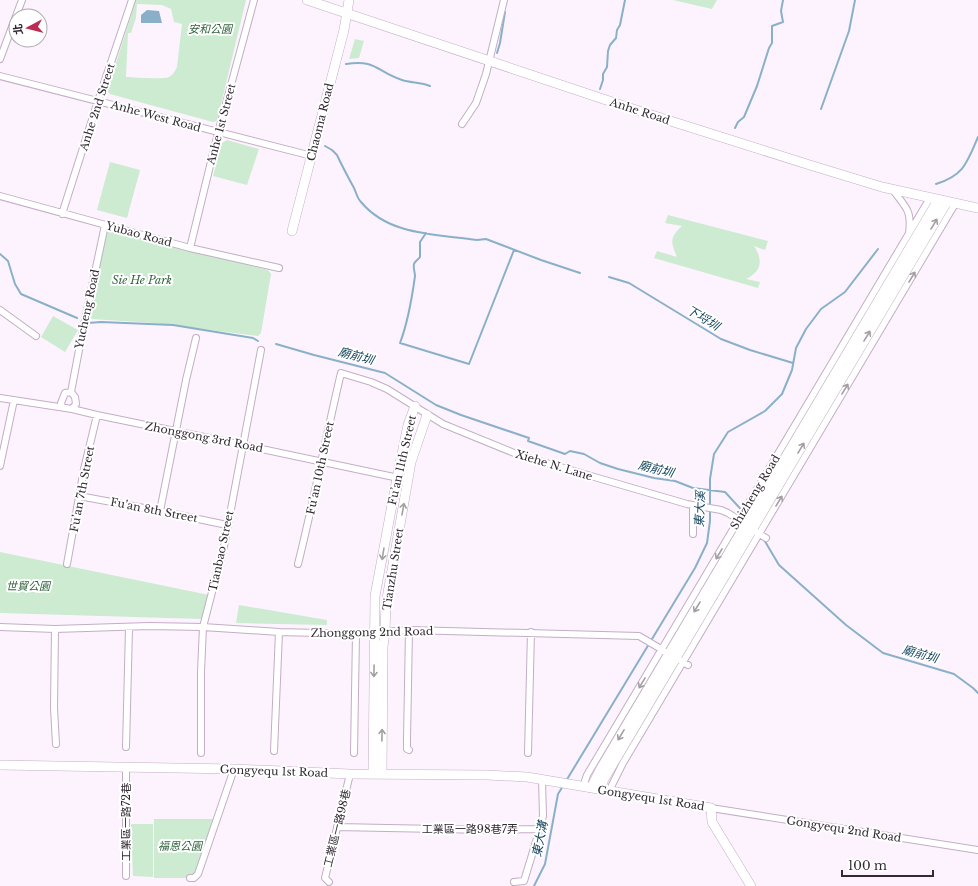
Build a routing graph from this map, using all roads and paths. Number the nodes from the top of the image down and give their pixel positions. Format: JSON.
{"nodes":[{"id":1,"x":22,"y":0,"type":"edge"},
{"id":2,"x":132,"y":0,"type":"edge"},
{"id":3,"x":254,"y":0,"type":"edge"},
{"id":4,"x":307,"y":0,"type":"edge"},
{"id":5,"x":349,"y":0,"type":"edge"},
{"id":6,"x":356,"y":0,"type":"edge"},
{"id":7,"x":504,"y":0,"type":"edge"},
{"id":8,"x":348,"y":14,"type":"junction"},
{"id":9,"x":0,"y":59,"type":"edge"},
{"id":10,"x":489,"y":61,"type":"junction"},
{"id":11,"x":0,"y":76,"type":"edge"},
{"id":12,"x":98,"y":101,"type":"junction"},
{"id":13,"x":462,"y":124,"type":"dead end"},
{"id":14,"x":218,"y":132,"type":"junction"},
{"id":15,"x":312,"y":156,"type":"junction"},
{"id":16,"x":893,"y":190,"type":"junction"},
{"id":17,"x":0,"y":196,"type":"edge"},
{"id":18,"x":942,"y":201,"type":"junction"},
{"id":19,"x":978,"y":208,"type":"edge"},
{"id":20,"x":62,"y":214,"type":"junction"},
{"id":21,"x":104,"y":225,"type":"junction"},
{"id":22,"x":292,"y":231,"type":"dead end"},
{"id":23,"x":908,"y":236,"type":"junction"},
{"id":24,"x":190,"y":248,"type":"junction"},
{"id":25,"x":278,"y":268,"type":"dead end"},
{"id":26,"x":0,"y":310,"type":"edge"},
{"id":27,"x":36,"y":336,"type":"dead end"},
{"id":28,"x":196,"y":338,"type":"dead end"},
{"id":29,"x":261,"y":350,"type":"dead end"},
{"id":30,"x":341,"y":373,"type":"joint"},
{"id":31,"x":71,"y":392,"type":"junction"},
{"id":32,"x":0,"y":398,"type":"edge"},
{"id":33,"x":14,"y":400,"type":"junction"},
{"id":34,"x":415,"y":406,"type":"junction"},
{"id":35,"x":62,"y":407,"type":"junction"},
{"id":36,"x":72,"y":409,"type":"junction"},
{"id":37,"x":427,"y":415,"type":"junction"},
{"id":38,"x":97,"y":416,"type":"junction"},
{"id":39,"x":175,"y":431,"type":"junction"},
{"id":40,"x":243,"y":445,"type":"junction"},
{"id":41,"x":321,"y":461,"type":"junction"},
{"id":42,"x":0,"y":466,"type":"edge"},
{"id":43,"x":397,"y":478,"type":"junction"},
{"id":44,"x":408,"y":480,"type":"junction"},
{"id":45,"x":80,"y":496,"type":"junction"},
{"id":46,"x":696,"y":506,"type":"junction"},
{"id":47,"x":160,"y":510,"type":"junction"},
{"id":48,"x":227,"y":525,"type":"junction"},
{"id":49,"x":749,"y":527,"type":"junction"},
{"id":50,"x":693,"y":534,"type":"dead end"},
{"id":51,"x":766,"y":538,"type":"dead end"},
{"id":52,"x":68,"y":564,"type":"dead end"},
{"id":53,"x":298,"y":564,"type":"dead end"},
{"id":54,"x":0,"y":627,"type":"edge"},
{"id":55,"x":128,"y":628,"type":"junction"},
{"id":56,"x":203,"y":628,"type":"junction"},
{"id":57,"x":55,"y":629,"type":"junction"},
{"id":58,"x":409,"y":630,"type":"junction"},
{"id":59,"x":279,"y":632,"type":"junction"},
{"id":60,"x":374,"y":632,"type":"junction"},
{"id":61,"x":385,"y":632,"type":"junction"},
{"id":62,"x":531,"y":632,"type":"junction"},
{"id":63,"x":356,"y":634,"type":"junction"},
{"id":64,"x":676,"y":658,"type":"junction"},
{"id":65,"x":56,"y":744,"type":"dead end"},
{"id":66,"x":126,"y":747,"type":"dead end"},
{"id":67,"x":274,"y":750,"type":"dead end"},
{"id":68,"x":409,"y":750,"type":"dead end"},
{"id":69,"x":201,"y":753,"type":"dead end"},
{"id":70,"x":354,"y":753,"type":"dead end"},
{"id":71,"x":528,"y":753,"type":"dead end"},
{"id":72,"x":0,"y":765,"type":"edge"},
{"id":73,"x":126,"y":768,"type":"junction"},
{"id":74,"x":234,"y":769,"type":"junction"},
{"id":75,"x":350,"y":774,"type":"junction"},
{"id":76,"x":377,"y":774,"type":"junction"},
{"id":77,"x":545,"y":781,"type":"junction"},
{"id":78,"x":591,"y":788,"type":"junction"},
{"id":79,"x":711,"y":808,"type":"junction"},
{"id":80,"x":336,"y":827,"type":"junction"},
{"id":81,"x":540,"y":828,"type":"junction"},
{"id":82,"x":978,"y":850,"type":"edge"},
{"id":83,"x":126,"y":876,"type":"dead end"},
{"id":84,"x":190,"y":878,"type":"dead end"},
{"id":85,"x":329,"y":882,"type":"dead end"},
{"id":86,"x":514,"y":882,"type":"dead end"},
{"id":87,"x":751,"y":886,"type":"edge"}],
"edges":[{"from":1,"to":9,"type":"street"},
{"from":2,"to":12,"type":"street","name":"Anhe 2nd Street"},
{"from":3,"to":14,"type":"street","name":"Anhe 1st Street"},
{"from":4,"to":8,"type":"street","name":"Anhe Road"},
{"from":5,"to":8,"type":"street","name":"Chaoma Road"},
{"from":6,"to":8,"type":"street","name":"Chaoma Road"},
{"from":7,"to":10,"type":"street"},
{"from":8,"to":10,"type":"street","name":"Anhe Road"},
{"from":8,"to":15,"type":"street","name":"Chaoma Road"},
{"from":10,"to":13,"type":"street"},
{"from":10,"to":16,"type":"street","name":"Anhe Road"},
{"from":11,"to":12,"type":"street","name":"Anhe West Road"},
{"from":12,"to":14,"type":"street","name":"Anhe West Road"},
{"from":12,"to":20,"type":"street","name":"Anhe 2nd Street"},
{"from":14,"to":15,"type":"street","name":"Anhe West Road"},
{"from":14,"to":24,"type":"street","name":"Anhe 1st Street"},
{"from":15,"to":22,"type":"street","name":"Chaoma Road"},
{"from":16,"to":18,"type":"street","name":"Anhe Road"},
{"from":16,"to":23,"type":"street"},
{"from":17,"to":20,"type":"street","name":"Yubao Road"},
{"from":18,"to":19,"type":"street","name":"Anhe Road"},
{"from":18,"to":23,"type":"street","name":"Shizheng Road"},
{"from":18,"to":49,"type":"street","name":"Shizheng Road"},
{"from":20,"to":21,"type":"street","name":"Yubao Road"},
{"from":21,"to":24,"type":"street","name":"Yubao Road"},
{"from":21,"to":31,"type":"street","name":"Yucheng Road"},
{"from":23,"to":49,"type":"street","name":"Shizheng Road"},
{"from":24,"to":25,"type":"street","name":"Yubao Road"},
{"from":26,"to":27,"type":"street"},
{"from":28,"to":39,"type":"street"},
{"from":29,"to":40,"type":"street","name":"Tianbao Street"},
{"from":30,"to":34,"type":"street","name":"Xiehe N. Lane"},
{"from":30,"to":41,"type":"street","name":"Fu’an 10th Street"},
{"from":31,"to":35,"type":"street","name":"Yucheng Road"},
{"from":31,"to":36,"type":"street","name":"Yucheng Road"},
{"from":32,"to":33,"type":"street","name":"Zhonggong 3rd Road"},
{"from":33,"to":35,"type":"street","name":"Zhonggong 3rd Road"},
{"from":33,"to":42,"type":"street"},
{"from":34,"to":37,"type":"street","name":"Xiehe N. Lane"},
{"from":34,"to":43,"type":"street","name":"Fu’an 11th Street"},
{"from":35,"to":36,"type":"street","name":"Zhonggong 3rd Road"},
{"from":36,"to":38,"type":"street","name":"Zhonggong 3rd Road"},
{"from":37,"to":44,"type":"street","name":"Tianzhu Street"},
{"from":37,"to":46,"type":"street","name":"Xiehe N. Lane"},
{"from":38,"to":39,"type":"street","name":"Zhonggong 3rd Road"},
{"from":38,"to":45,"type":"street","name":"Fu’an 7th Street"},
{"from":39,"to":40,"type":"street","name":"Zhonggong 3rd Road"},
{"from":39,"to":47,"type":"street"},
{"from":40,"to":41,"type":"street","name":"Zhonggong 3rd Road"},
{"from":40,"to":48,"type":"street","name":"Tianbao Street"},
{"from":41,"to":43,"type":"street","name":"Zhonggong 3rd Road"},
{"from":41,"to":53,"type":"street","name":"Fu’an 10th Street"},
{"from":43,"to":44,"type":"street","name":"Zhonggong 3rd Road"},
{"from":43,"to":60,"type":"street","name":"Fu’an 11th Street","one_way":true},
{"from":61,"to":44,"type":"street","name":"Tianzhu Street","one_way":true},
{"from":45,"to":47,"type":"street","name":"Fu’an 8th Street"},
{"from":45,"to":52,"type":"street","name":"Fu’an 7th Street"},
{"from":46,"to":49,"type":"street","name":"Xiehe N. Lane"},
{"from":46,"to":50,"type":"street"},
{"from":47,"to":48,"type":"street","name":"Fu’an 8th Street"},
{"from":48,"to":56,"type":"street","name":"Tianbao Street"},
{"from":49,"to":51,"type":"street","name":"Xiehe N. Lane"},
{"from":49,"to":64,"type":"street","name":"Shizheng Road"},
{"from":49,"to":64,"type":"street","name":"Shizheng Road"},
{"from":54,"to":57,"type":"street","name":"Zhonggong 2nd Road"},
{"from":55,"to":56,"type":"street","name":"Zhonggong 2nd Road"},
{"from":55,"to":57,"type":"street","name":"Zhonggong 2nd Road"},
{"from":55,"to":66,"type":"street"},
{"from":56,"to":59,"type":"street","name":"Zhonggong 2nd Road"},
{"from":56,"to":69,"type":"street","name":"Tianbao Street"},
{"from":57,"to":65,"type":"street"},
{"from":58,"to":61,"type":"street","name":"Zhonggong 2nd Road"},
{"from":58,"to":62,"type":"street","name":"Zhonggong 2nd Road"},
{"from":58,"to":68,"type":"street"},
{"from":59,"to":63,"type":"street","name":"Zhonggong 2nd Road"},
{"from":59,"to":67,"type":"street"},
{"from":60,"to":61,"type":"street","name":"Zhonggong 2nd Road"},
{"from":60,"to":63,"type":"street","name":"Zhonggong 2nd Road"},
{"from":60,"to":76,"type":"street","one_way":true},
{"from":76,"to":61,"type":"street","name":"Tianzhu Street","one_way":true},
{"from":62,"to":64,"type":"street","name":"Zhonggong 2nd Road"},
{"from":62,"to":71,"type":"street"},
{"from":63,"to":70,"type":"street"},
{"from":64,"to":78,"type":"street","name":"Shizheng Road"},
{"from":64,"to":78,"type":"street","name":"Shizheng Road"},
{"from":72,"to":73,"type":"street","name":"Gongyequ 1st Road"},
{"from":73,"to":74,"type":"street","name":"Gongyequ 1st Road"},
{"from":73,"to":83,"type":"street","name":"工業區一路72巷"},
{"from":74,"to":75,"type":"street","name":"Gongyequ 1st Road"},
{"from":74,"to":84,"type":"street"},
{"from":75,"to":76,"type":"street","name":"Gongyequ 1st Road"},
{"from":75,"to":80,"type":"street","name":"工業區一路98巷"},
{"from":76,"to":77,"type":"street","name":"Gongyequ 1st Road"},
{"from":77,"to":78,"type":"street","name":"Gongyequ 1st Road"},
{"from":77,"to":81,"type":"street"},
{"from":78,"to":79,"type":"street","name":"Gongyequ 1st Road"},
{"from":79,"to":82,"type":"street","name":"Gongyequ 2nd Road"},
{"from":79,"to":87,"type":"street","name":"Gongyequ 1st Road"},
{"from":80,"to":81,"type":"street","name":"工業區一路98巷7弄"},
{"from":80,"to":85,"type":"street","name":"工業區一路98巷"},
{"from":81,"to":86,"type":"street"}]}
